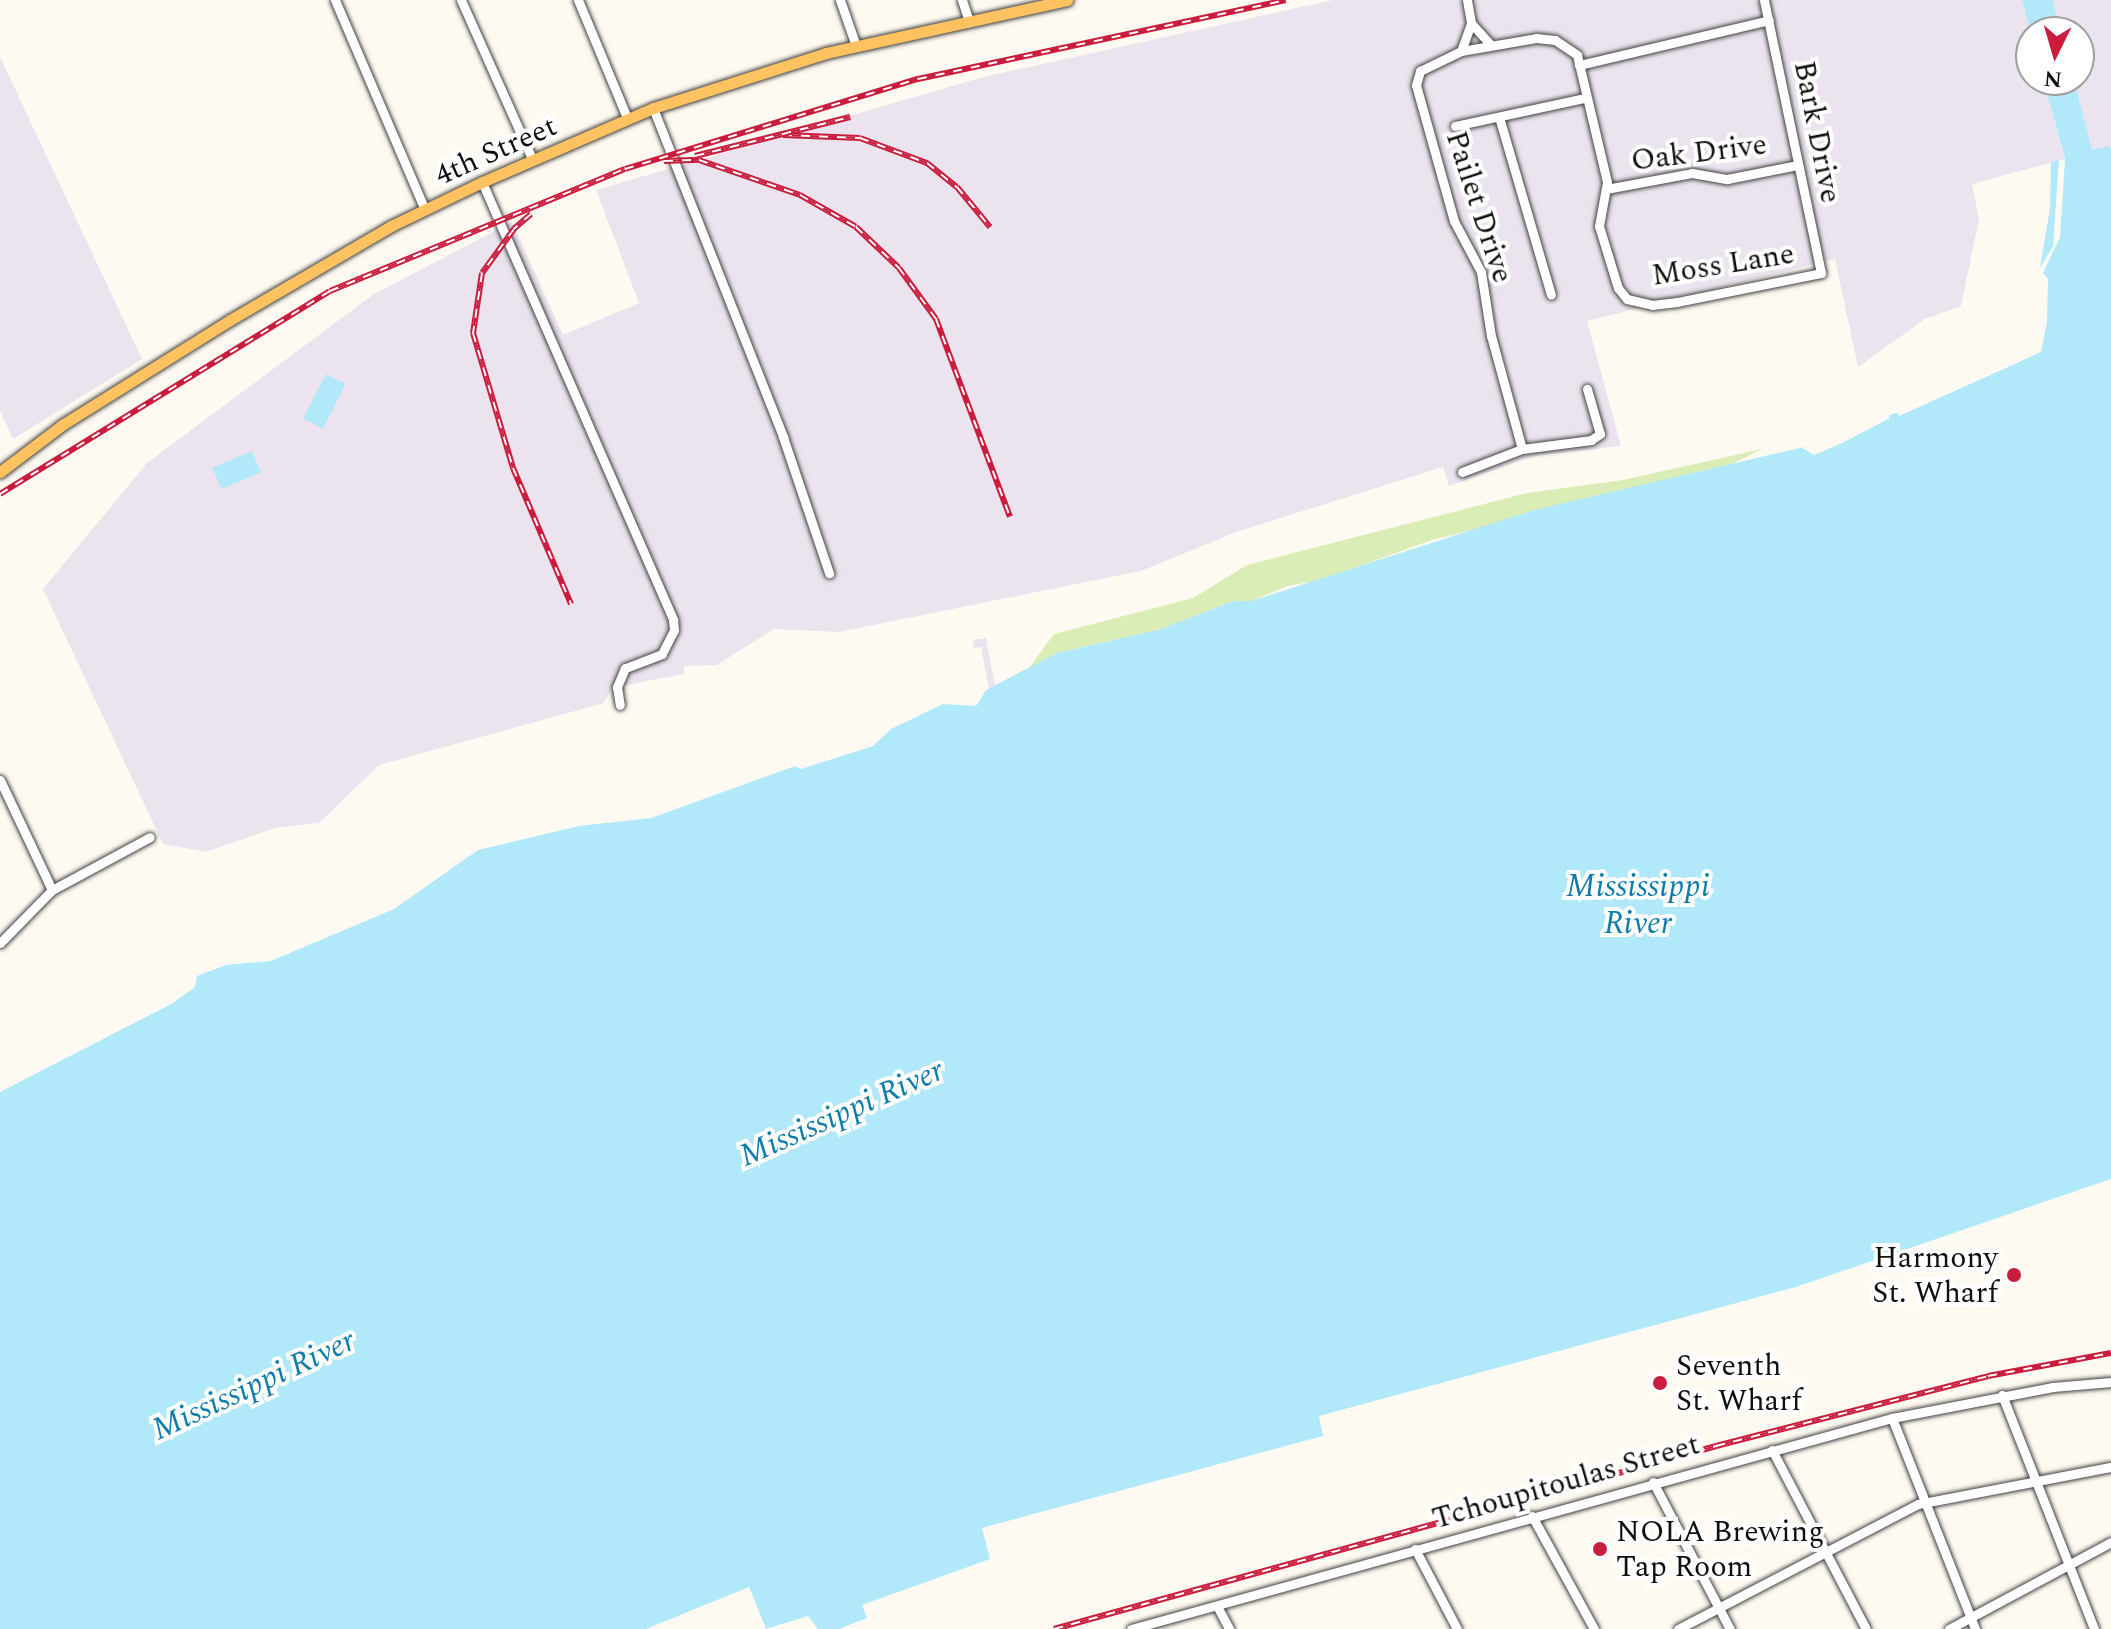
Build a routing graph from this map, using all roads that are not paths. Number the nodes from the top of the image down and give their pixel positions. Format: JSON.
{"nodes":[{"id":1,"x":335,"y":0,"type":"edge"},
{"id":2,"x":461,"y":0,"type":"edge"},
{"id":3,"x":578,"y":0,"type":"edge"},
{"id":4,"x":840,"y":0,"type":"edge"},
{"id":5,"x":962,"y":0,"type":"edge"},
{"id":6,"x":1067,"y":0,"type":"edge"},
{"id":7,"x":1467,"y":0,"type":"edge"},
{"id":8,"x":1764,"y":0,"type":"edge"},
{"id":9,"x":1769,"y":20,"type":"junction"},
{"id":10,"x":969,"y":21,"type":"junction"},
{"id":11,"x":1471,"y":23,"type":"junction"},
{"id":12,"x":1491,"y":45,"type":"junction"},
{"id":13,"x":856,"y":46,"type":"junction"},
{"id":14,"x":1461,"y":51,"type":"junction"},
{"id":15,"x":1579,"y":65,"type":"junction"},
{"id":16,"x":1584,"y":98,"type":"junction"},
{"id":17,"x":653,"y":108,"type":"junction"},
{"id":18,"x":1499,"y":117,"type":"junction"},
{"id":19,"x":627,"y":118,"type":"junction"},
{"id":20,"x":1455,"y":126,"type":"dead end"},
{"id":21,"x":533,"y":161,"type":"junction"},
{"id":22,"x":1798,"y":165,"type":"junction"},
{"id":23,"x":482,"y":182,"type":"junction"},
{"id":24,"x":1606,"y":189,"type":"junction"},
{"id":25,"x":425,"y":210,"type":"junction"},
{"id":26,"x":1821,"y":273,"type":"joint"},
{"id":27,"x":1551,"y":295,"type":"dead end"},
{"id":28,"x":1587,"y":389,"type":"dead end"},
{"id":29,"x":1522,"y":449,"type":"junction"},
{"id":30,"x":0,"y":472,"type":"edge"},
{"id":31,"x":1462,"y":472,"type":"dead end"},
{"id":32,"x":829,"y":573,"type":"dead end"},
{"id":33,"x":620,"y":705,"type":"dead end"},
{"id":34,"x":0,"y":780,"type":"edge"},
{"id":35,"x":150,"y":837,"type":"dead end"},
{"id":36,"x":52,"y":890,"type":"junction"},
{"id":37,"x":0,"y":943,"type":"edge"},
{"id":38,"x":2111,"y":1382,"type":"edge"},
{"id":39,"x":2002,"y":1395,"type":"junction"},
{"id":40,"x":1892,"y":1418,"type":"junction"},
{"id":41,"x":1772,"y":1450,"type":"junction"},
{"id":42,"x":2111,"y":1467,"type":"edge"},
{"id":43,"x":1653,"y":1482,"type":"junction"},
{"id":44,"x":2035,"y":1482,"type":"junction"},
{"id":45,"x":1925,"y":1501,"type":"junction"},
{"id":46,"x":1532,"y":1516,"type":"junction"},
{"id":47,"x":2111,"y":1542,"type":"edge"},
{"id":48,"x":1415,"y":1549,"type":"junction"},
{"id":49,"x":1825,"y":1551,"type":"junction"},
{"id":50,"x":2068,"y":1564,"type":"junction"},
{"id":51,"x":1217,"y":1606,"type":"junction"},
{"id":52,"x":1719,"y":1608,"type":"junction"},
{"id":53,"x":1970,"y":1617,"type":"junction"},
{"id":54,"x":1454,"y":1628,"type":"edge"},
{"id":55,"x":1131,"y":1629,"type":"edge"},
{"id":56,"x":1229,"y":1629,"type":"edge"},
{"id":57,"x":1594,"y":1629,"type":"edge"},
{"id":58,"x":1678,"y":1629,"type":"edge"},
{"id":59,"x":1730,"y":1629,"type":"edge"},
{"id":60,"x":1866,"y":1629,"type":"edge"},
{"id":61,"x":1949,"y":1629,"type":"edge"},
{"id":62,"x":1975,"y":1629,"type":"edge"},
{"id":63,"x":2094,"y":1629,"type":"edge"}],
"edges":[{"from":1,"to":25,"type":"street"},
{"from":2,"to":21,"type":"street"},
{"from":3,"to":19,"type":"street"},
{"from":4,"to":13,"type":"street"},
{"from":5,"to":10,"type":"street"},
{"from":6,"to":10,"type":"main road","name":"4th Street"},
{"from":7,"to":11,"type":"street"},
{"from":8,"to":9,"type":"street","name":"Bark Drive"},
{"from":9,"to":15,"type":"street"},
{"from":9,"to":22,"type":"street","name":"Bark Drive"},
{"from":10,"to":13,"type":"main road","name":"4th Street"},
{"from":11,"to":12,"type":"street"},
{"from":11,"to":14,"type":"street"},
{"from":12,"to":14,"type":"street","name":"Pailet Drive"},
{"from":12,"to":15,"type":"street","name":"Pailet Drive"},
{"from":13,"to":17,"type":"main road","name":"4th Street"},
{"from":14,"to":29,"type":"street","name":"Pailet Drive"},
{"from":15,"to":16,"type":"street"},
{"from":16,"to":18,"type":"street"},
{"from":16,"to":24,"type":"street"},
{"from":17,"to":19,"type":"main road","name":"4th Street"},
{"from":17,"to":32,"type":"street"},
{"from":18,"to":20,"type":"street"},
{"from":18,"to":27,"type":"street"},
{"from":19,"to":21,"type":"main road","name":"4th Street"},
{"from":21,"to":23,"type":"main road","name":"4th Street"},
{"from":22,"to":24,"type":"street","name":"Oak Drive"},
{"from":22,"to":26,"type":"street","name":"Bark Drive"},
{"from":23,"to":25,"type":"main road","name":"4th Street"},
{"from":23,"to":33,"type":"street"},
{"from":24,"to":26,"type":"street","name":"Moss Lane"},
{"from":25,"to":30,"type":"main road","name":"4th Street"},
{"from":28,"to":29,"type":"street"},
{"from":29,"to":31,"type":"street"},
{"from":34,"to":36,"type":"street"},
{"from":35,"to":36,"type":"street"},
{"from":36,"to":37,"type":"street"},
{"from":38,"to":39,"type":"street","name":"Tchoupitoulas Street"},
{"from":39,"to":40,"type":"street","name":"Tchoupitoulas Street"},
{"from":39,"to":44,"type":"street"},
{"from":40,"to":41,"type":"street","name":"Tchoupitoulas Street"},
{"from":40,"to":45,"type":"street"},
{"from":41,"to":43,"type":"street","name":"Tchoupitoulas Street"},
{"from":41,"to":49,"type":"street"},
{"from":42,"to":44,"type":"street"},
{"from":43,"to":46,"type":"street","name":"Tchoupitoulas Street"},
{"from":43,"to":52,"type":"street"},
{"from":44,"to":45,"type":"street"},
{"from":44,"to":50,"type":"street"},
{"from":45,"to":49,"type":"street"},
{"from":45,"to":53,"type":"street"},
{"from":46,"to":48,"type":"street","name":"Tchoupitoulas Street"},
{"from":46,"to":57,"type":"street"},
{"from":47,"to":50,"type":"street"},
{"from":48,"to":51,"type":"street","name":"Tchoupitoulas Street"},
{"from":48,"to":54,"type":"street"},
{"from":49,"to":52,"type":"street"},
{"from":49,"to":60,"type":"street"},
{"from":50,"to":53,"type":"street"},
{"from":50,"to":63,"type":"street"},
{"from":51,"to":55,"type":"street","name":"Tchoupitoulas Street"},
{"from":51,"to":56,"type":"street"},
{"from":52,"to":58,"type":"street"},
{"from":52,"to":59,"type":"street"},
{"from":53,"to":61,"type":"street"},
{"from":53,"to":62,"type":"street"}]}
